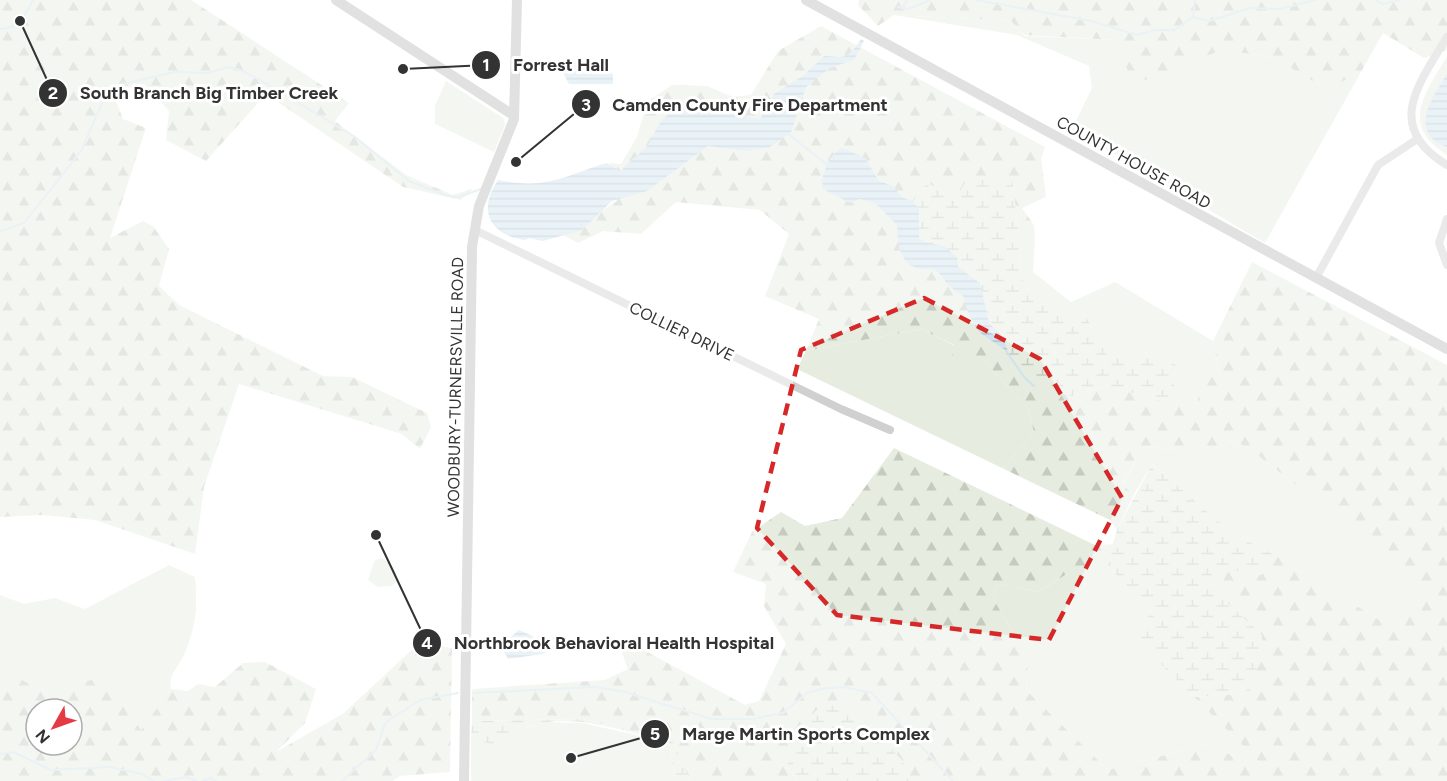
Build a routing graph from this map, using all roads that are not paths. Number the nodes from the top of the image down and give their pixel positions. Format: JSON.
{"nodes":[{"id":1,"x":336,"y":0,"type":"edge"},
{"id":2,"x":517,"y":0,"type":"edge"},
{"id":3,"x":806,"y":0,"type":"edge"},
{"id":4,"x":1447,"y":37,"type":"edge"},
{"id":5,"x":513,"y":115,"type":"junction"},
{"id":6,"x":1416,"y":140,"type":"junction"},
{"id":7,"x":1447,"y":165,"type":"edge"},
{"id":8,"x":1447,"y":219,"type":"edge"},
{"id":9,"x":475,"y":230,"type":"junction"},
{"id":10,"x":1447,"y":265,"type":"edge"},
{"id":11,"x":1316,"y":278,"type":"junction"},
{"id":12,"x":1447,"y":349,"type":"edge"},
{"id":13,"x":890,"y":430,"type":"dead end"},
{"id":14,"x":464,"y":781,"type":"edge"}],
"edges":[{"from":1,"to":5,"type":"street"},
{"from":2,"to":5,"type":"street","name":"WOODBURY-TURNERSVILLE ROAD"},
{"from":3,"to":11,"type":"street","name":"COUNTY HOUSE ROAD"},
{"from":4,"to":6,"type":"street"},
{"from":5,"to":9,"type":"street","name":"WOODBURY-TURNERSVILLE ROAD"},
{"from":6,"to":7,"type":"street"},
{"from":6,"to":11,"type":"street"},
{"from":8,"to":10,"type":"street"},
{"from":9,"to":13,"type":"street","name":"COLLIER DRIVE"},
{"from":9,"to":14,"type":"street","name":"WOODBURY-TURNERSVILLE ROAD"},
{"from":11,"to":12,"type":"street","name":"COUNTY HOUSE ROAD"}]}
